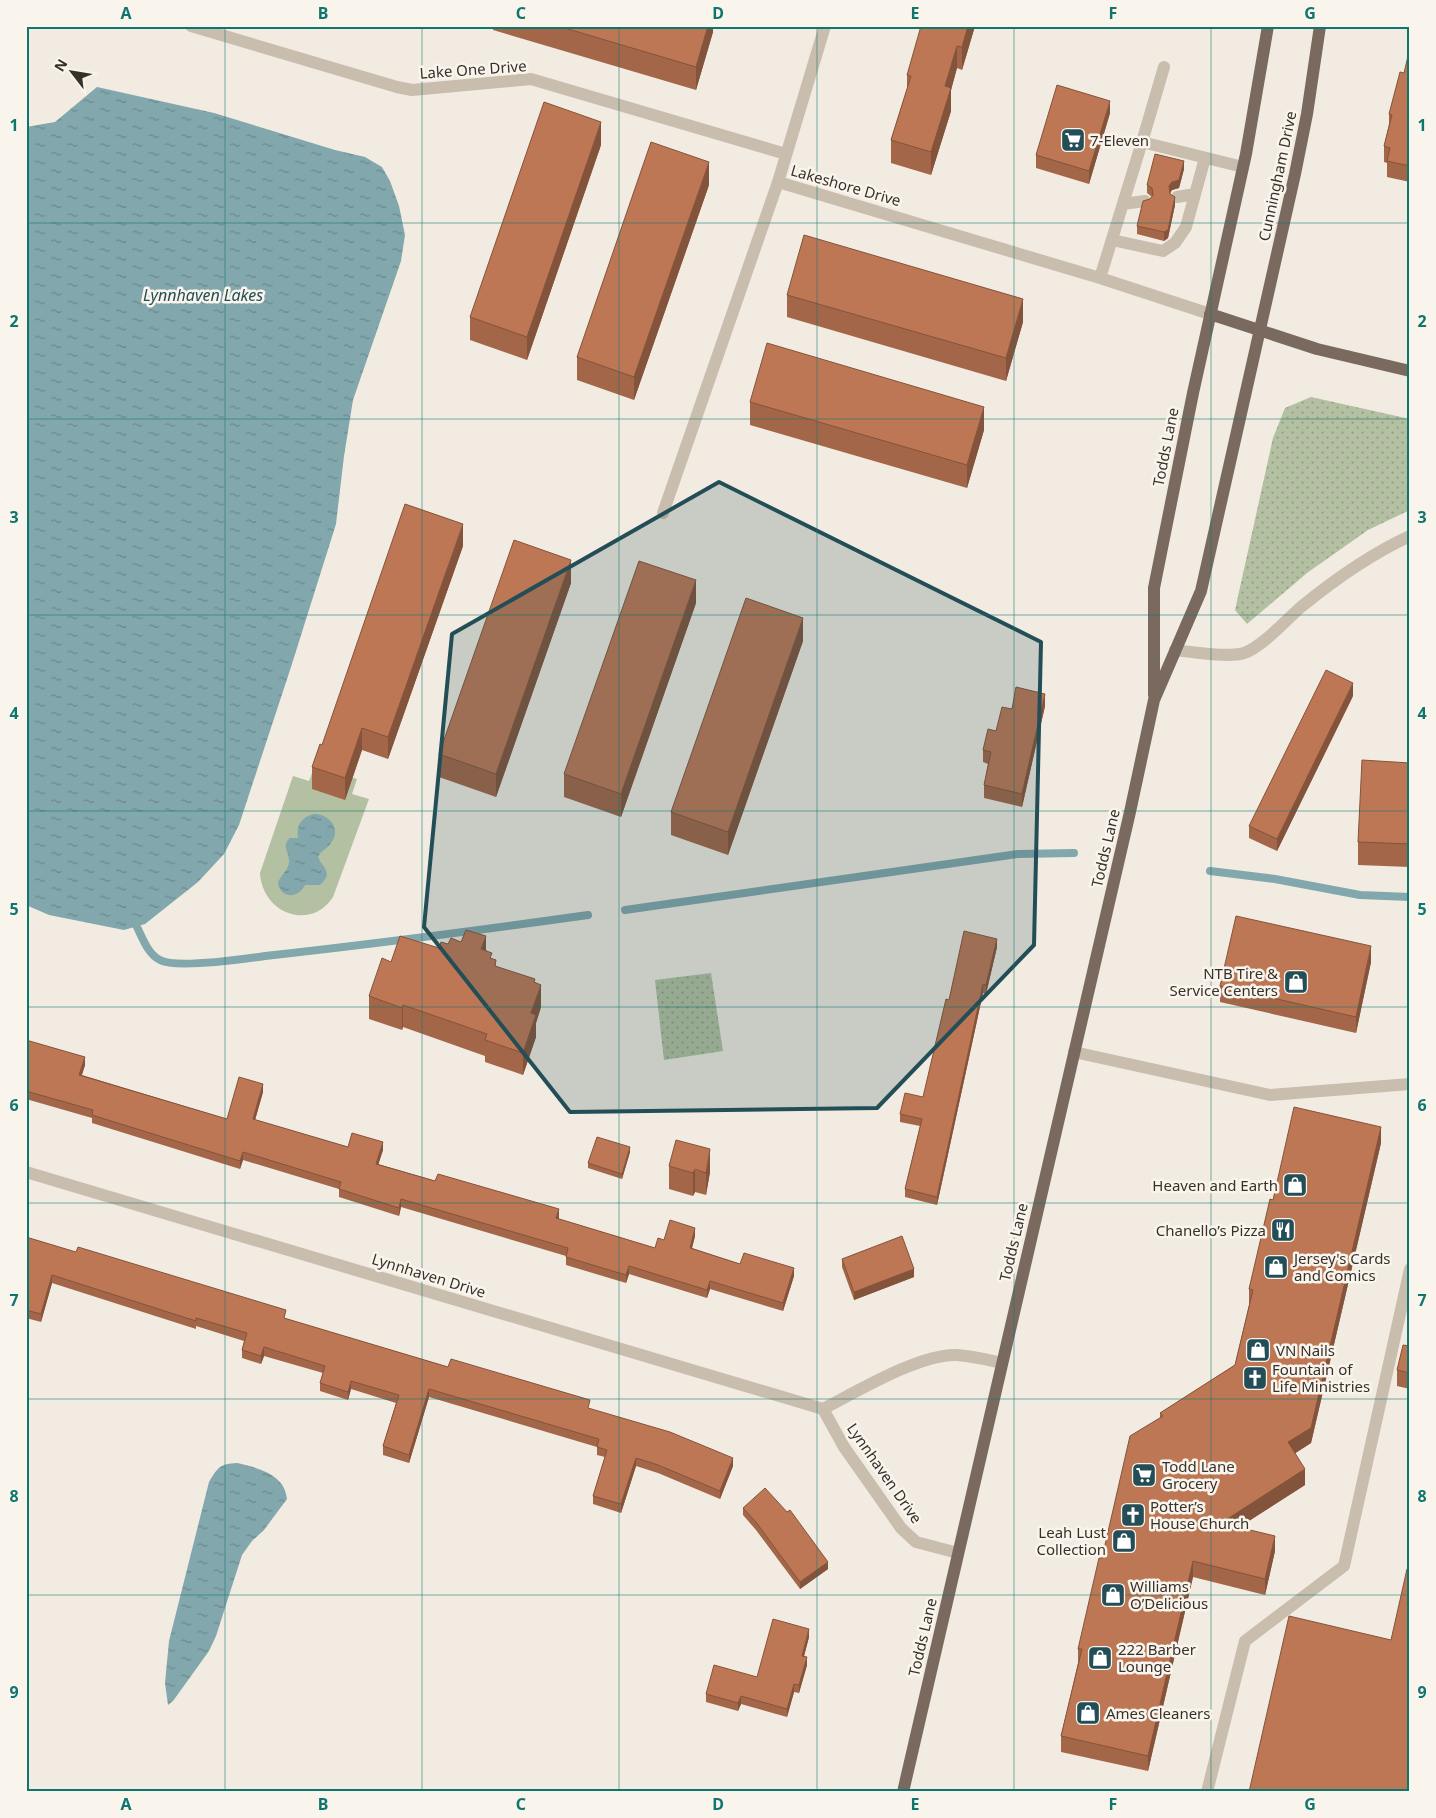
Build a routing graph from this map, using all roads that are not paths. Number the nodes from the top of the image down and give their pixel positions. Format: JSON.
{"nodes":[{"id":1,"x":191,"y":26,"type":"edge"},
{"id":2,"x":825,"y":26,"type":"edge"},
{"id":3,"x":1268,"y":26,"type":"edge"},
{"id":4,"x":1320,"y":26,"type":"edge"},
{"id":5,"x":1164,"y":67,"type":"dead end"},
{"id":6,"x":1142,"y":142,"type":"junction"},
{"id":7,"x":786,"y":154,"type":"junction"},
{"id":8,"x":1205,"y":158,"type":"junction"},
{"id":9,"x":1243,"y":168,"type":"junction"},
{"id":10,"x":778,"y":182,"type":"junction"},
{"id":11,"x":1195,"y":194,"type":"junction"},
{"id":12,"x":1177,"y":197,"type":"edge"},
{"id":13,"x":1146,"y":201,"type":"edge"},
{"id":14,"x":1123,"y":204,"type":"junction"},
{"id":15,"x":1112,"y":240,"type":"junction"},
{"id":16,"x":1100,"y":278,"type":"junction"},
{"id":17,"x":1210,"y":314,"type":"junction"},
{"id":18,"x":1260,"y":331,"type":"junction"},
{"id":19,"x":1410,"y":371,"type":"edge"},
{"id":20,"x":663,"y":513,"type":"dead end"},
{"id":21,"x":1410,"y":536,"type":"edge"},
{"id":22,"x":1175,"y":650,"type":"junction"},
{"id":23,"x":1154,"y":700,"type":"junction"},
{"id":24,"x":1074,"y":1052,"type":"junction"},
{"id":25,"x":1410,"y":1084,"type":"edge"},
{"id":26,"x":26,"y":1172,"type":"edge"},
{"id":27,"x":1410,"y":1269,"type":"edge"},
{"id":28,"x":1002,"y":1363,"type":"junction"},
{"id":29,"x":823,"y":1409,"type":"junction"},
{"id":30,"x":958,"y":1553,"type":"junction"},
{"id":31,"x":903,"y":1792,"type":"edge"},
{"id":32,"x":1208,"y":1792,"type":"edge"}],
"edges":[{"from":1,"to":7,"type":"street","name":"Lake One Drive"},
{"from":2,"to":7,"type":"street"},
{"from":3,"to":9,"type":"main road"},
{"from":4,"to":18,"type":"main road","name":"Cunningham Drive"},
{"from":5,"to":6,"type":"street"},
{"from":6,"to":8,"type":"street"},
{"from":6,"to":14,"type":"street"},
{"from":7,"to":10,"type":"street"},
{"from":8,"to":9,"type":"street"},
{"from":8,"to":11,"type":"street"},
{"from":9,"to":17,"type":"main road"},
{"from":10,"to":16,"type":"street","name":"Lakeshore Drive"},
{"from":10,"to":20,"type":"street","name":"Lakeshore Drive"},
{"from":11,"to":12,"type":"street"},
{"from":11,"to":15,"type":"street"},
{"from":13,"to":14,"type":"street"},
{"from":14,"to":15,"type":"street"},
{"from":15,"to":16,"type":"street"},
{"from":16,"to":17,"type":"street","name":"Lakeshore Drive"},
{"from":17,"to":18,"type":"main road"},
{"from":17,"to":23,"type":"main road","name":"Todds Lane"},
{"from":18,"to":19,"type":"main road"},
{"from":18,"to":22,"type":"main road","name":"Todds Lane"},
{"from":21,"to":22,"type":"street"},
{"from":22,"to":23,"type":"main road","name":"Todds Lane"},
{"from":23,"to":24,"type":"main road","name":"Todds Lane"},
{"from":24,"to":25,"type":"street"},
{"from":24,"to":28,"type":"main road","name":"Todds Lane"},
{"from":26,"to":29,"type":"street","name":"Lynnhaven Drive"},
{"from":27,"to":32,"type":"street"},
{"from":28,"to":29,"type":"street"},
{"from":28,"to":30,"type":"main road","name":"Todds Lane"},
{"from":29,"to":30,"type":"street","name":"Lynnhaven Drive"},
{"from":30,"to":31,"type":"main road","name":"Todds Lane"}]}
